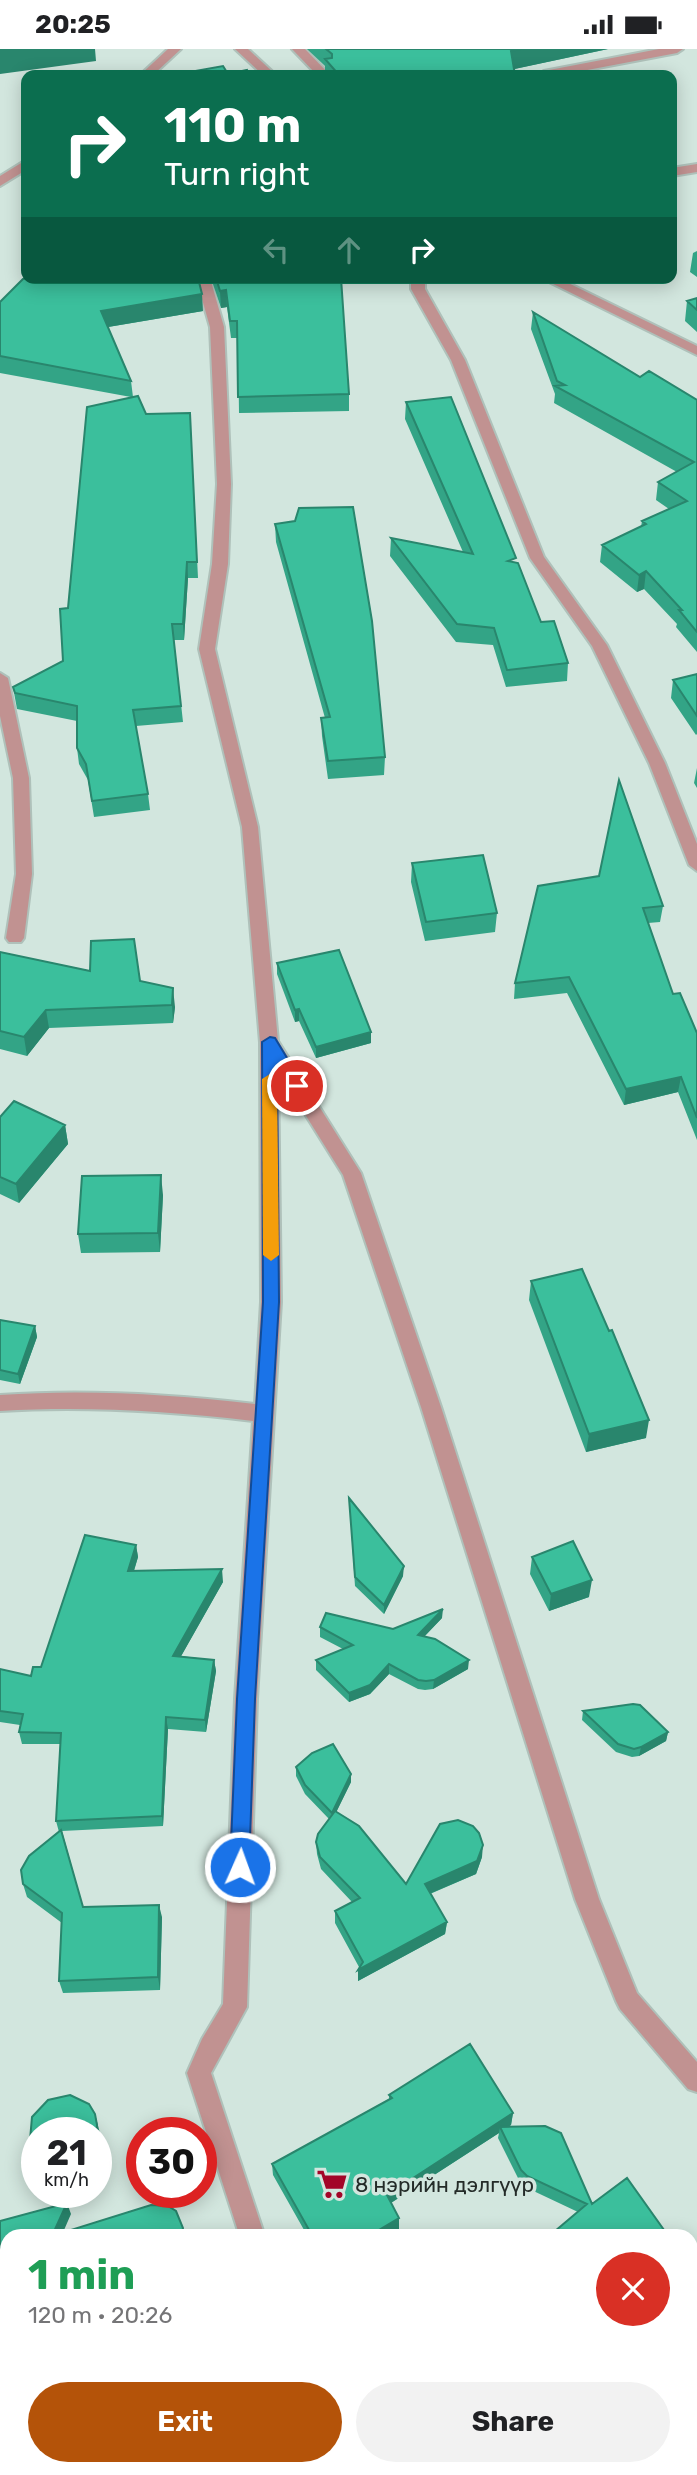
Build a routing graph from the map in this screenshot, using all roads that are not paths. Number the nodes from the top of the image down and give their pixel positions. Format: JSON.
{"nodes":[{"id":1,"x":176,"y":49,"type":"edge"},
{"id":2,"x":241,"y":49,"type":"edge"},
{"id":3,"x":298,"y":49,"type":"edge"},
{"id":4,"x":677,"y":49,"type":"edge"},
{"id":5,"x":152,"y":70,"type":"edge"},
{"id":6,"x":264,"y":70,"type":"edge"},
{"id":7,"x":319,"y":70,"type":"edge"},
{"id":8,"x":570,"y":70,"type":"edge"},
{"id":9,"x":21,"y":167,"type":"edge"},
{"id":10,"x":697,"y":168,"type":"edge"},
{"id":11,"x":677,"y":171,"type":"edge"},
{"id":12,"x":0,"y":182,"type":"edge"},
{"id":13,"x":205,"y":284,"type":"edge"},
{"id":14,"x":418,"y":284,"type":"edge"},
{"id":15,"x":559,"y":284,"type":"edge"},
{"id":16,"x":697,"y":351,"type":"edge"},
{"id":17,"x":0,"y":678,"type":"edge"},
{"id":18,"x":697,"y":865,"type":"edge"},
{"id":19,"x":15,"y":938,"type":"dead end"},
{"id":20,"x":270,"y":1042,"type":"junction"},
{"id":21,"x":0,"y":1402,"type":"edge"},
{"id":22,"x":264,"y":1414,"type":"junction"},
{"id":23,"x":697,"y":2080,"type":"edge"},
{"id":24,"x":250,"y":2229,"type":"edge"}],
"edges":[{"from":1,"to":5,"type":"street"},
{"from":2,"to":6,"type":"street"},
{"from":3,"to":7,"type":"street"},
{"from":4,"to":8,"type":"street"},
{"from":9,"to":12,"type":"street"},
{"from":10,"to":11,"type":"street"},
{"from":13,"to":20,"type":"street"},
{"from":14,"to":18,"type":"street"},
{"from":15,"to":16,"type":"street"},
{"from":17,"to":19,"type":"street"},
{"from":20,"to":22,"type":"street"},
{"from":20,"to":23,"type":"street"},
{"from":21,"to":22,"type":"street"},
{"from":22,"to":24,"type":"street"}]}
